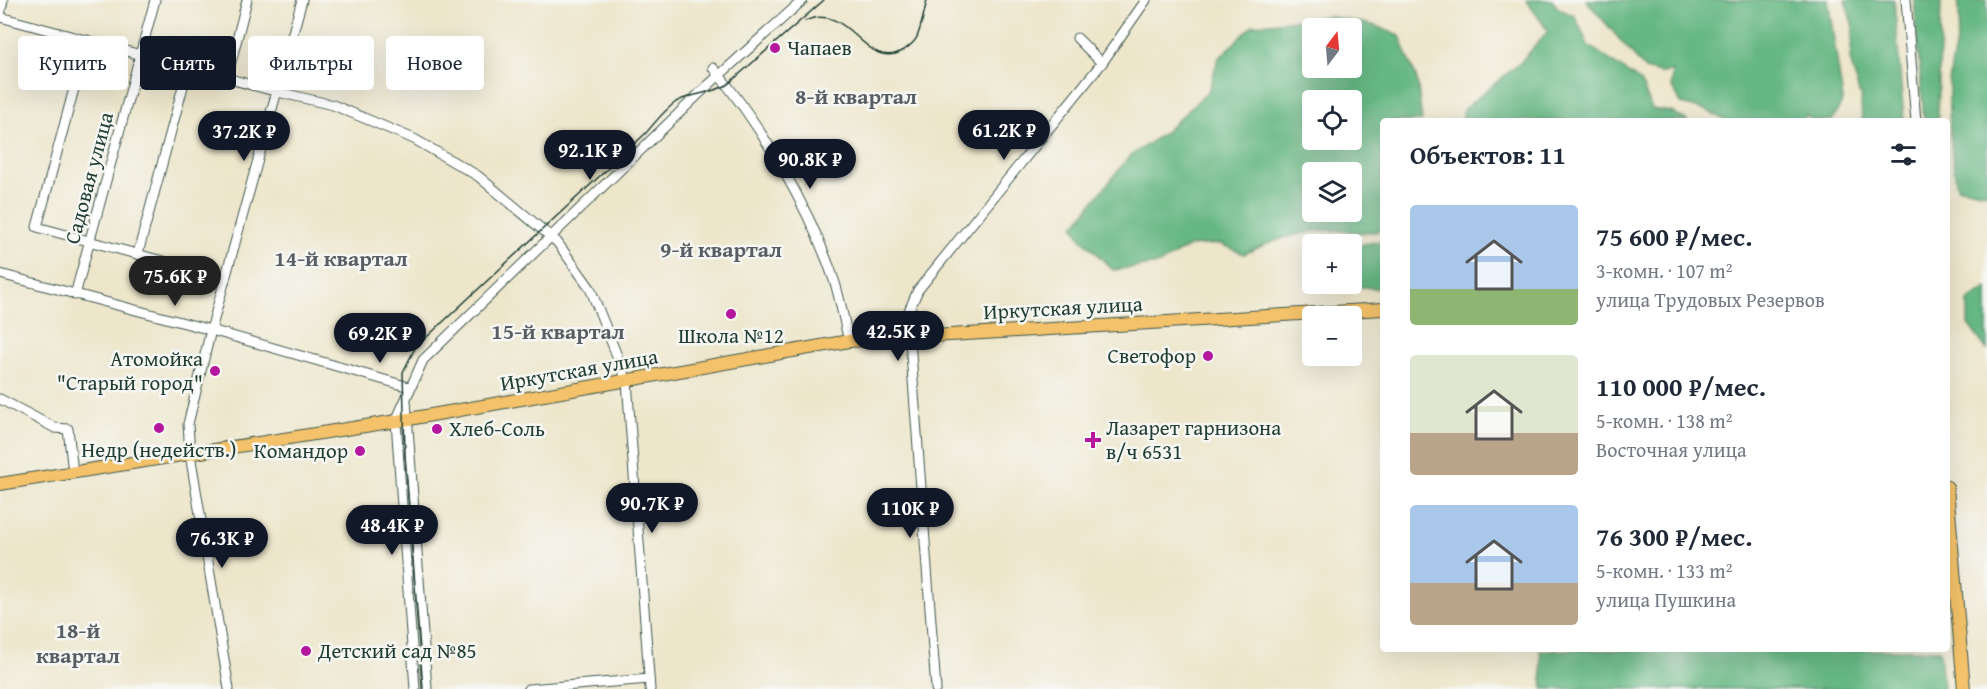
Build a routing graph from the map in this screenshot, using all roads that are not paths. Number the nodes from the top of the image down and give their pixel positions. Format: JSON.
{"nodes":[{"id":1,"x":3,"y":0,"type":"edge"},
{"id":2,"x":155,"y":0,"type":"edge"},
{"id":3,"x":247,"y":0,"type":"edge"},
{"id":4,"x":302,"y":0,"type":"edge"},
{"id":5,"x":803,"y":0,"type":"edge"},
{"id":6,"x":1146,"y":0,"type":"edge"},
{"id":7,"x":1906,"y":0,"type":"edge"},
{"id":8,"x":0,"y":16,"type":"edge"},
{"id":9,"x":72,"y":36,"type":"edge"},
{"id":10,"x":146,"y":36,"type":"edge"},
{"id":11,"x":1077,"y":38,"type":"dead end"},
{"id":12,"x":236,"y":41,"type":"edge"},
{"id":13,"x":140,"y":59,"type":"edge"},
{"id":14,"x":1102,"y":63,"type":"junction"},
{"id":15,"x":716,"y":72,"type":"junction"},
{"id":16,"x":236,"y":81,"type":"edge"},
{"id":17,"x":74,"y":90,"type":"edge"},
{"id":18,"x":182,"y":90,"type":"edge"},
{"id":19,"x":278,"y":92,"type":"junction"},
{"id":20,"x":1916,"y":118,"type":"edge"},
{"id":21,"x":550,"y":237,"type":"junction"},
{"id":22,"x":90,"y":240,"type":"junction"},
{"id":23,"x":138,"y":254,"type":"junction"},
{"id":24,"x":0,"y":274,"type":"edge"},
{"id":25,"x":225,"y":278,"type":"junction"},
{"id":26,"x":75,"y":295,"type":"junction"},
{"id":27,"x":1380,"y":309,"type":"edge"},
{"id":28,"x":211,"y":330,"type":"junction"},
{"id":29,"x":910,"y":336,"type":"junction"},
{"id":30,"x":849,"y":341,"type":"junction"},
{"id":31,"x":627,"y":381,"type":"junction"},
{"id":32,"x":409,"y":387,"type":"junction"},
{"id":33,"x":0,"y":399,"type":"edge"},
{"id":34,"x":406,"y":401,"type":"junction"},
{"id":35,"x":409,"y":419,"type":"junction"},
{"id":36,"x":396,"y":421,"type":"junction"},
{"id":37,"x":190,"y":454,"type":"junction"},
{"id":38,"x":73,"y":472,"type":"junction"},
{"id":39,"x":0,"y":484,"type":"edge"},
{"id":40,"x":1950,"y":523,"type":"edge"},
{"id":41,"x":649,"y":684,"type":"edge"},
{"id":42,"x":229,"y":689,"type":"edge"},
{"id":43,"x":415,"y":689,"type":"edge"},
{"id":44,"x":427,"y":689,"type":"edge"},
{"id":45,"x":528,"y":689,"type":"edge"},
{"id":46,"x":936,"y":689,"type":"edge"},
{"id":47,"x":1964,"y":689,"type":"edge"}],
"edges":[{"from":1,"to":8,"type":"street"},
{"from":2,"to":10,"type":"street","name":"Садовая улица"},
{"from":3,"to":12,"type":"street"},
{"from":4,"to":19,"type":"street"},
{"from":5,"to":15,"type":"street"},
{"from":6,"to":14,"type":"street"},
{"from":7,"to":20,"type":"street"},
{"from":8,"to":9,"type":"street"},
{"from":11,"to":14,"type":"street"},
{"from":13,"to":22,"type":"street","name":"Садовая улица"},
{"from":14,"to":29,"type":"street"},
{"from":15,"to":21,"type":"street"},
{"from":15,"to":30,"type":"street"},
{"from":16,"to":19,"type":"street"},
{"from":17,"to":22,"type":"street"},
{"from":18,"to":23,"type":"street"},
{"from":19,"to":21,"type":"street"},
{"from":19,"to":25,"type":"street"},
{"from":21,"to":31,"type":"street"},
{"from":21,"to":32,"type":"street"},
{"from":22,"to":23,"type":"street"},
{"from":22,"to":26,"type":"street","name":"Садовая улица"},
{"from":23,"to":25,"type":"street"},
{"from":24,"to":26,"type":"street"},
{"from":25,"to":28,"type":"street"},
{"from":26,"to":28,"type":"street"},
{"from":27,"to":29,"type":"main road","name":"Иркутская улица"},
{"from":28,"to":32,"type":"street"},
{"from":28,"to":37,"type":"street"},
{"from":29,"to":30,"type":"main road","name":"Иркутская улица"},
{"from":29,"to":46,"type":"street"},
{"from":30,"to":31,"type":"main road","name":"Иркутская улица"},
{"from":31,"to":35,"type":"main road","name":"Иркутская улица"},
{"from":31,"to":41,"type":"street"},
{"from":32,"to":34,"type":"street"},
{"from":33,"to":38,"type":"street"},
{"from":34,"to":35,"type":"street"},
{"from":34,"to":36,"type":"street"},
{"from":35,"to":36,"type":"main road","name":"Иркутская улица"},
{"from":35,"to":44,"type":"street"},
{"from":36,"to":37,"type":"main road","name":"Иркутская улица"},
{"from":36,"to":43,"type":"street"},
{"from":37,"to":38,"type":"main road","name":"Иркутская улица"},
{"from":37,"to":42,"type":"street"},
{"from":38,"to":39,"type":"main road","name":"Иркутская улица"},
{"from":40,"to":47,"type":"main road"},
{"from":41,"to":45,"type":"street"}]}
